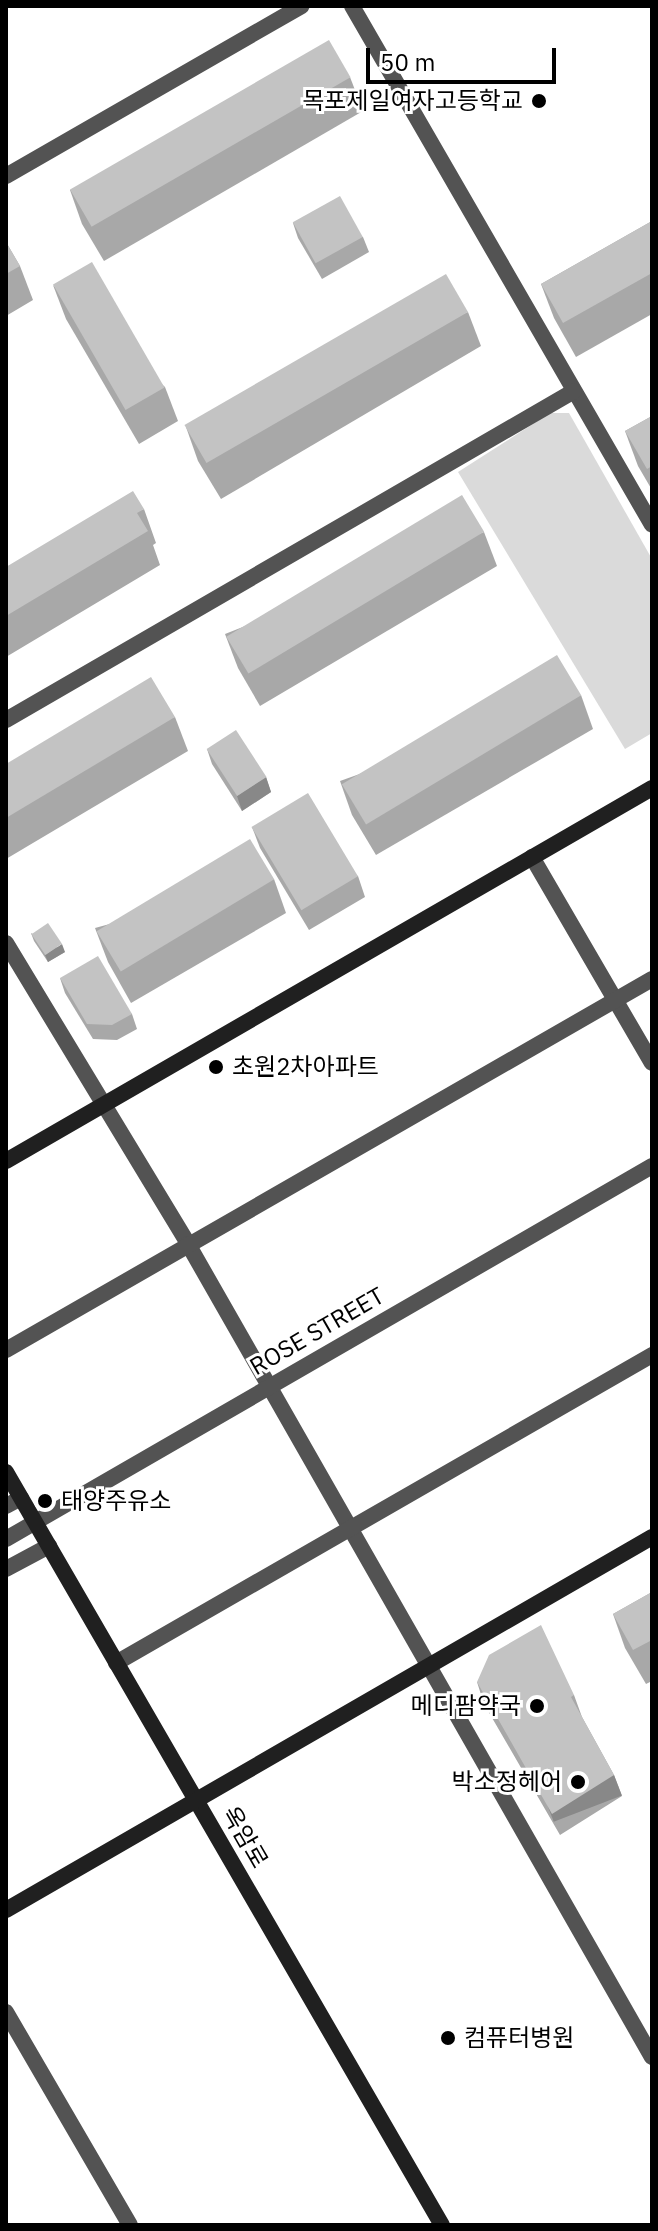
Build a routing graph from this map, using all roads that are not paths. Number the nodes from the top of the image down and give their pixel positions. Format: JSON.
{"nodes":[{"id":1,"x":302,"y":6,"type":"edge"},
{"id":2,"x":352,"y":6,"type":"edge"},
{"id":3,"x":6,"y":175,"type":"edge"},
{"id":4,"x":574,"y":391,"type":"junction"},
{"id":5,"x":652,"y":525,"type":"edge"},
{"id":6,"x":6,"y":720,"type":"edge"},
{"id":7,"x":652,"y":788,"type":"edge"},
{"id":8,"x":532,"y":857,"type":"junction"},
{"id":9,"x":6,"y":943,"type":"edge"},
{"id":10,"x":652,"y":979,"type":"edge"},
{"id":11,"x":615,"y":1001,"type":"junction"},
{"id":12,"x":652,"y":1063,"type":"edge"},
{"id":13,"x":103,"y":1105,"type":"junction"},
{"id":14,"x":6,"y":1161,"type":"edge"},
{"id":15,"x":652,"y":1166,"type":"edge"},
{"id":16,"x":188,"y":1244,"type":"junction"},
{"id":17,"x":6,"y":1350,"type":"edge"},
{"id":18,"x":652,"y":1355,"type":"edge"},
{"id":19,"x":269,"y":1386,"type":"junction"},
{"id":20,"x":6,"y":1472,"type":"edge"},
{"id":21,"x":13,"y":1502,"type":"edge"},
{"id":22,"x":35,"y":1523,"type":"junction"},
{"id":23,"x":350,"y":1528,"type":"junction"},
{"id":24,"x":652,"y":1537,"type":"edge"},
{"id":25,"x":6,"y":1539,"type":"edge"},
{"id":26,"x":49,"y":1546,"type":"junction"},
{"id":27,"x":6,"y":1569,"type":"edge"},
{"id":28,"x":116,"y":1663,"type":"junction"},
{"id":29,"x":429,"y":1666,"type":"junction"},
{"id":30,"x":196,"y":1801,"type":"junction"},
{"id":31,"x":6,"y":1910,"type":"edge"},
{"id":32,"x":6,"y":2012,"type":"edge"},
{"id":33,"x":652,"y":2057,"type":"edge"},
{"id":34,"x":130,"y":2225,"type":"edge"},
{"id":35,"x":442,"y":2225,"type":"edge"}],
"edges":[{"from":1,"to":3,"type":"street"},
{"from":2,"to":4,"type":"street"},
{"from":4,"to":5,"type":"street"},
{"from":4,"to":6,"type":"street"},
{"from":7,"to":8,"type":"street"},
{"from":8,"to":11,"type":"street"},
{"from":8,"to":13,"type":"street"},
{"from":9,"to":13,"type":"street"},
{"from":10,"to":11,"type":"street"},
{"from":11,"to":12,"type":"street"},
{"from":11,"to":16,"type":"street"},
{"from":13,"to":14,"type":"street"},
{"from":13,"to":16,"type":"street"},
{"from":15,"to":19,"type":"street","name":"ROSE STREET"},
{"from":16,"to":17,"type":"street"},
{"from":16,"to":19,"type":"street"},
{"from":18,"to":23,"type":"street"},
{"from":19,"to":22,"type":"street","name":"ROSE STREET"},
{"from":19,"to":23,"type":"street"},
{"from":20,"to":21,"type":"street","name":"옥암로"},
{"from":21,"to":22,"type":"street","name":"옥암로"},
{"from":22,"to":25,"type":"street","name":"ROSE STREET"},
{"from":22,"to":26,"type":"street","name":"옥암로"},
{"from":23,"to":28,"type":"street"},
{"from":23,"to":29,"type":"street"},
{"from":24,"to":29,"type":"street"},
{"from":26,"to":27,"type":"street"},
{"from":26,"to":28,"type":"street","name":"옥암로"},
{"from":28,"to":30,"type":"street","name":"옥암로"},
{"from":29,"to":30,"type":"street"},
{"from":29,"to":33,"type":"street"},
{"from":30,"to":31,"type":"street"},
{"from":30,"to":35,"type":"street","name":"옥암로"},
{"from":32,"to":34,"type":"street"}]}
